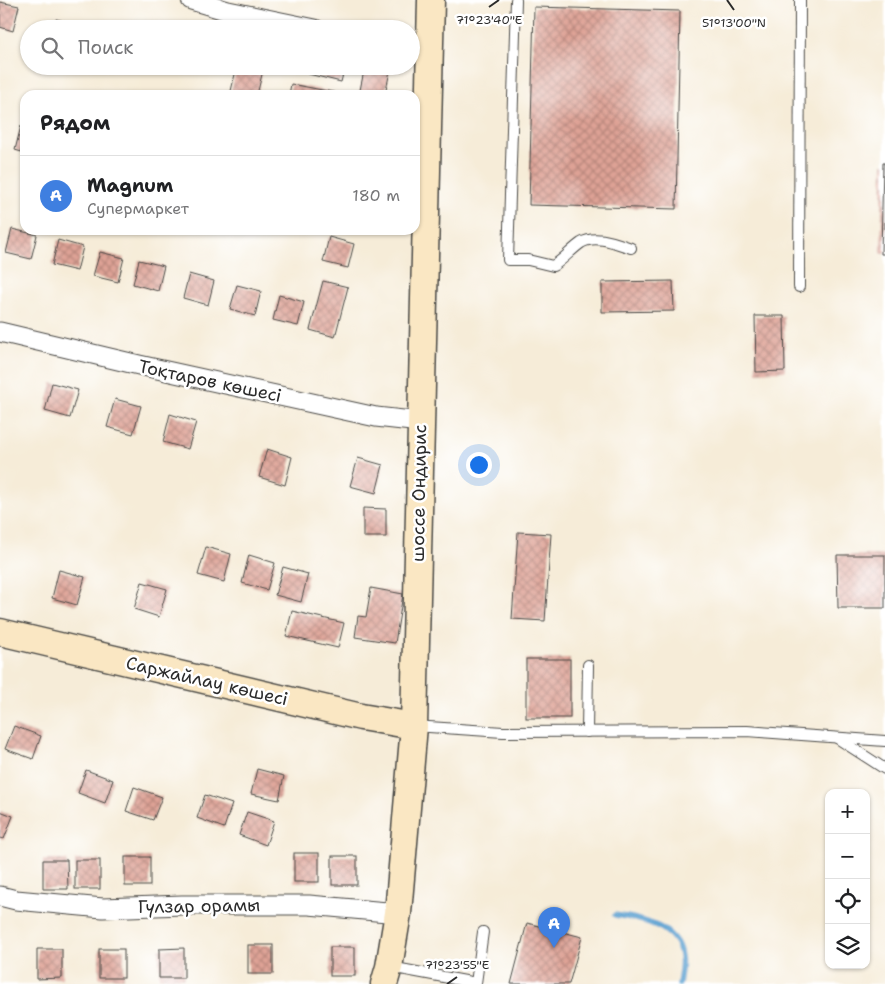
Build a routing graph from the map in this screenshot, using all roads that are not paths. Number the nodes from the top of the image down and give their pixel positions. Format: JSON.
{"nodes":[{"id":1,"x":191,"y":0,"type":"edge"},
{"id":2,"x":432,"y":0,"type":"edge"},
{"id":3,"x":516,"y":0,"type":"edge"},
{"id":4,"x":800,"y":0,"type":"edge"},
{"id":5,"x":272,"y":20,"type":"edge"},
{"id":6,"x":420,"y":47,"type":"edge"},
{"id":7,"x":631,"y":248,"type":"dead end"},
{"id":8,"x":799,"y":287,"type":"dead end"},
{"id":9,"x":0,"y":332,"type":"edge"},
{"id":10,"x":421,"y":422,"type":"junction"},
{"id":11,"x":0,"y":632,"type":"edge"},
{"id":12,"x":588,"y":665,"type":"dead end"},
{"id":13,"x":414,"y":726,"type":"junction"},
{"id":14,"x":587,"y":732,"type":"junction"},
{"id":15,"x":836,"y":737,"type":"junction"},
{"id":16,"x":885,"y":741,"type":"edge"},
{"id":17,"x":885,"y":769,"type":"edge"},
{"id":18,"x":0,"y":896,"type":"edge"},
{"id":19,"x":398,"y":913,"type":"junction"},
{"id":20,"x":483,"y":932,"type":"dead end"},
{"id":21,"x":387,"y":975,"type":"edge"}],
"edges":[{"from":1,"to":5,"type":"street"},
{"from":2,"to":6,"type":"main road","name":"шоссе Ондирис"},
{"from":3,"to":7,"type":"lane"},
{"from":4,"to":8,"type":"lane"},
{"from":6,"to":10,"type":"main road","name":"шоссе Ондирис"},
{"from":9,"to":10,"type":"street","name":"Тоқтаров көшесі"},
{"from":10,"to":13,"type":"main road","name":"шоссе Ондирис"},
{"from":11,"to":13,"type":"main road","name":"Саржайлау көшесі"},
{"from":12,"to":14,"type":"lane"},
{"from":13,"to":14,"type":"lane"},
{"from":13,"to":19,"type":"main road","name":"шоссе Ондирис"},
{"from":14,"to":15,"type":"lane"},
{"from":15,"to":16,"type":"lane"},
{"from":15,"to":17,"type":"lane"},
{"from":18,"to":19,"type":"street","name":"Гүлзар орамы"},
{"from":19,"to":21,"type":"main road","name":"шоссе Ондирис"},
{"from":20,"to":21,"type":"lane"}]}
